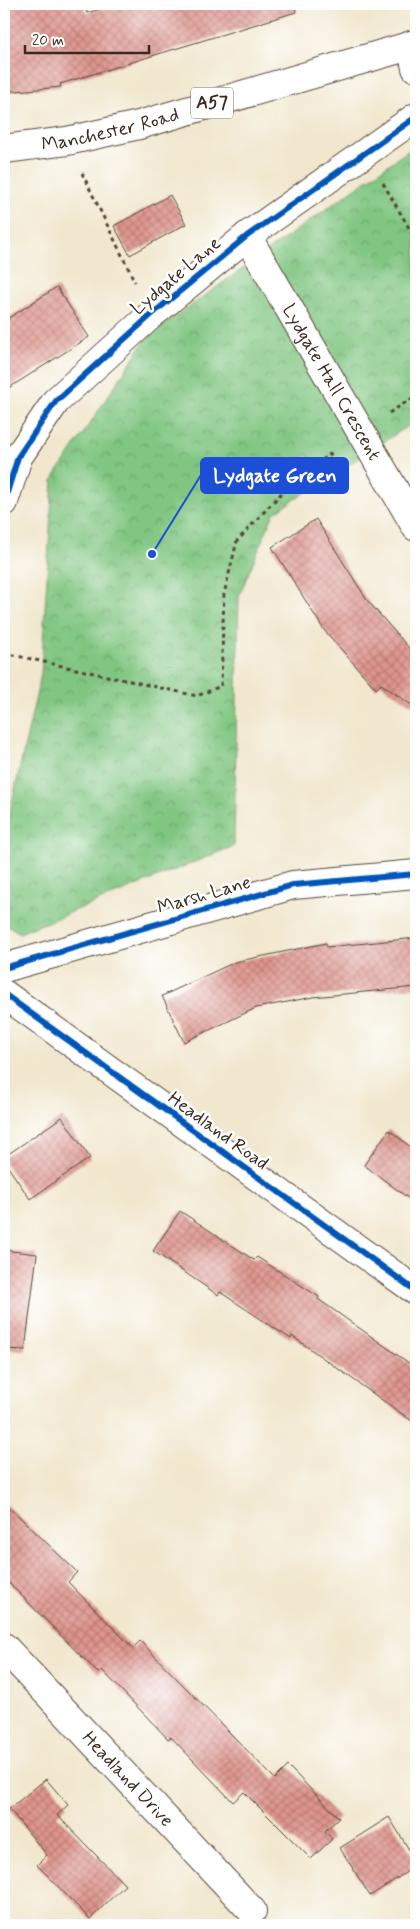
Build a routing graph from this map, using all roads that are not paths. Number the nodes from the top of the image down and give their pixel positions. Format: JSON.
{"nodes":[{"id":1,"x":414,"y":52,"type":"edge"},
{"id":2,"x":414,"y":114,"type":"edge"},
{"id":3,"x":4,"y":149,"type":"edge"},
{"id":4,"x":247,"y":236,"type":"junction"},
{"id":5,"x":4,"y":502,"type":"edge"},
{"id":6,"x":416,"y":527,"type":"edge"},
{"id":7,"x":416,"y":874,"type":"edge"},
{"id":8,"x":4,"y":968,"type":"edge"},
{"id":9,"x":4,"y":994,"type":"edge"},
{"id":10,"x":416,"y":1291,"type":"edge"},
{"id":11,"x":4,"y":1647,"type":"edge"},
{"id":12,"x":252,"y":1911,"type":"dead end"}],
"edges":[{"from":1,"to":3,"type":"street","name":"Manchester Road","number":"A57"},
{"from":2,"to":4,"type":"street","name":"Lydgate Lane"},
{"from":4,"to":5,"type":"street","name":"Lydgate Lane"},
{"from":4,"to":6,"type":"street","name":"Lydgate Hall Crescent"},
{"from":7,"to":8,"type":"street","name":"Marsh Lane"},
{"from":9,"to":10,"type":"street","name":"Headland Road"},
{"from":11,"to":12,"type":"street","name":"Headland Drive"}]}
